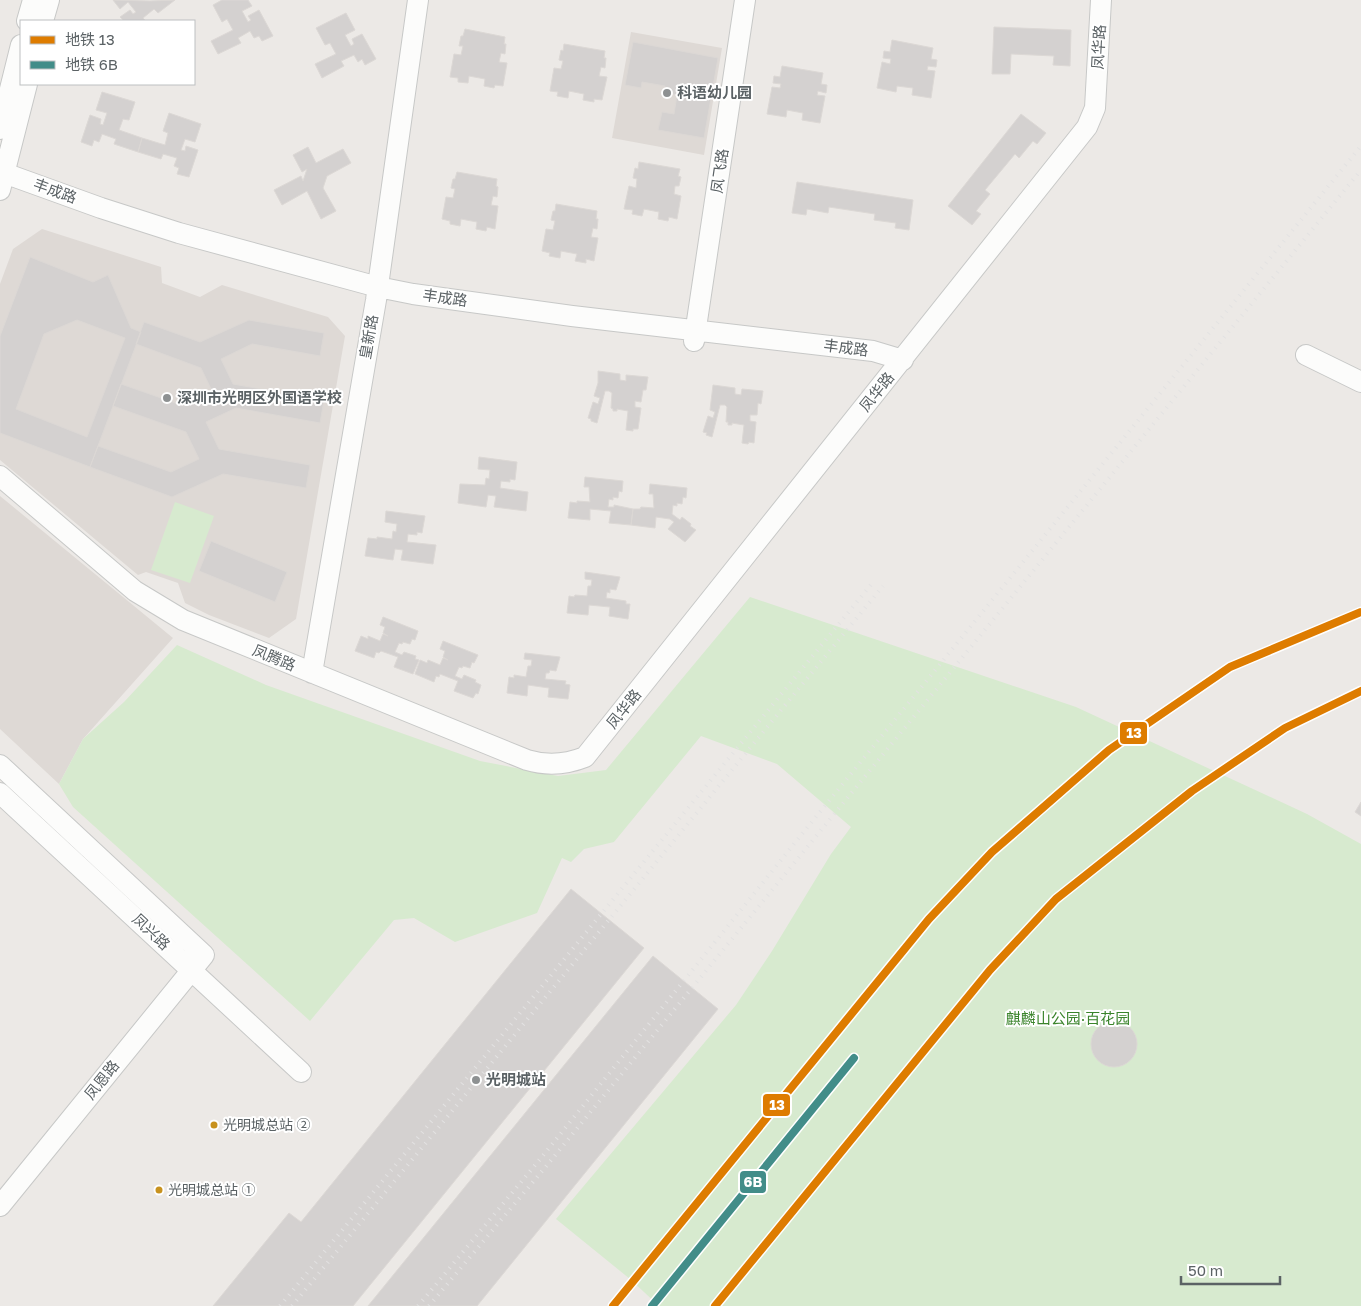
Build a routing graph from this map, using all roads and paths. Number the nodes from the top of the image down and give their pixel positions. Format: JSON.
{"nodes":[{"id":1,"x":33,"y":0,"type":"edge"},
{"id":2,"x":48,"y":0,"type":"edge"},
{"id":3,"x":418,"y":0,"type":"edge"},
{"id":4,"x":745,"y":0,"type":"edge"},
{"id":5,"x":1102,"y":0,"type":"edge"},
{"id":6,"x":27,"y":20,"type":"edge"},
{"id":7,"x":43,"y":20,"type":"edge"},
{"id":8,"x":20,"y":49,"type":"edge"},
{"id":9,"x":27,"y":85,"type":"edge"},
{"id":10,"x":0,"y":129,"type":"edge"},
{"id":11,"x":1,"y":182,"type":"edge"},
{"id":12,"x":377,"y":294,"type":"junction"},
{"id":13,"x":695,"y":336,"type":"junction"},
{"id":14,"x":1306,"y":355,"type":"dead end"},
{"id":15,"x":899,"y":365,"type":"junction"},
{"id":16,"x":1361,"y":382,"type":"edge"},
{"id":17,"x":0,"y":476,"type":"edge"},
{"id":18,"x":312,"y":673,"type":"junction"},
{"id":19,"x":585,"y":758,"type":"joint"},
{"id":20,"x":0,"y":765,"type":"edge"},
{"id":21,"x":0,"y":793,"type":"edge"},
{"id":22,"x":0,"y":808,"type":"edge"},
{"id":23,"x":20,"y":812,"type":"junction"},
{"id":24,"x":198,"y":963,"type":"junction"},
{"id":25,"x":301,"y":1072,"type":"dead end"},
{"id":26,"x":0,"y":1206,"type":"edge"}],
"edges":[{"from":1,"to":6,"type":"street"},
{"from":2,"to":7,"type":"street"},
{"from":3,"to":12,"type":"street","name":"皇新路"},
{"from":4,"to":13,"type":"street","name":"凤飞路"},
{"from":5,"to":15,"type":"street","name":"凤华路"},
{"from":8,"to":10,"type":"street"},
{"from":9,"to":11,"type":"street"},
{"from":11,"to":12,"type":"street","name":"丰成路"},
{"from":12,"to":13,"type":"street","name":"丰成路"},
{"from":12,"to":18,"type":"street","name":"皇新路"},
{"from":13,"to":15,"type":"street","name":"丰成路"},
{"from":14,"to":16,"type":"street"},
{"from":15,"to":19,"type":"street","name":"凤华路"},
{"from":17,"to":18,"type":"street","name":"凤腾路"},
{"from":18,"to":19,"type":"street","name":"凤腾路"},
{"from":20,"to":24,"type":"street","name":"凤兴路"},
{"from":21,"to":23,"type":"street","name":"凤兴路"},
{"from":22,"to":23,"type":"street"},
{"from":23,"to":24,"type":"street","name":"凤兴路"},
{"from":24,"to":25,"type":"street","name":"凤兴路"},
{"from":24,"to":26,"type":"street","name":"凤恩路"}]}
